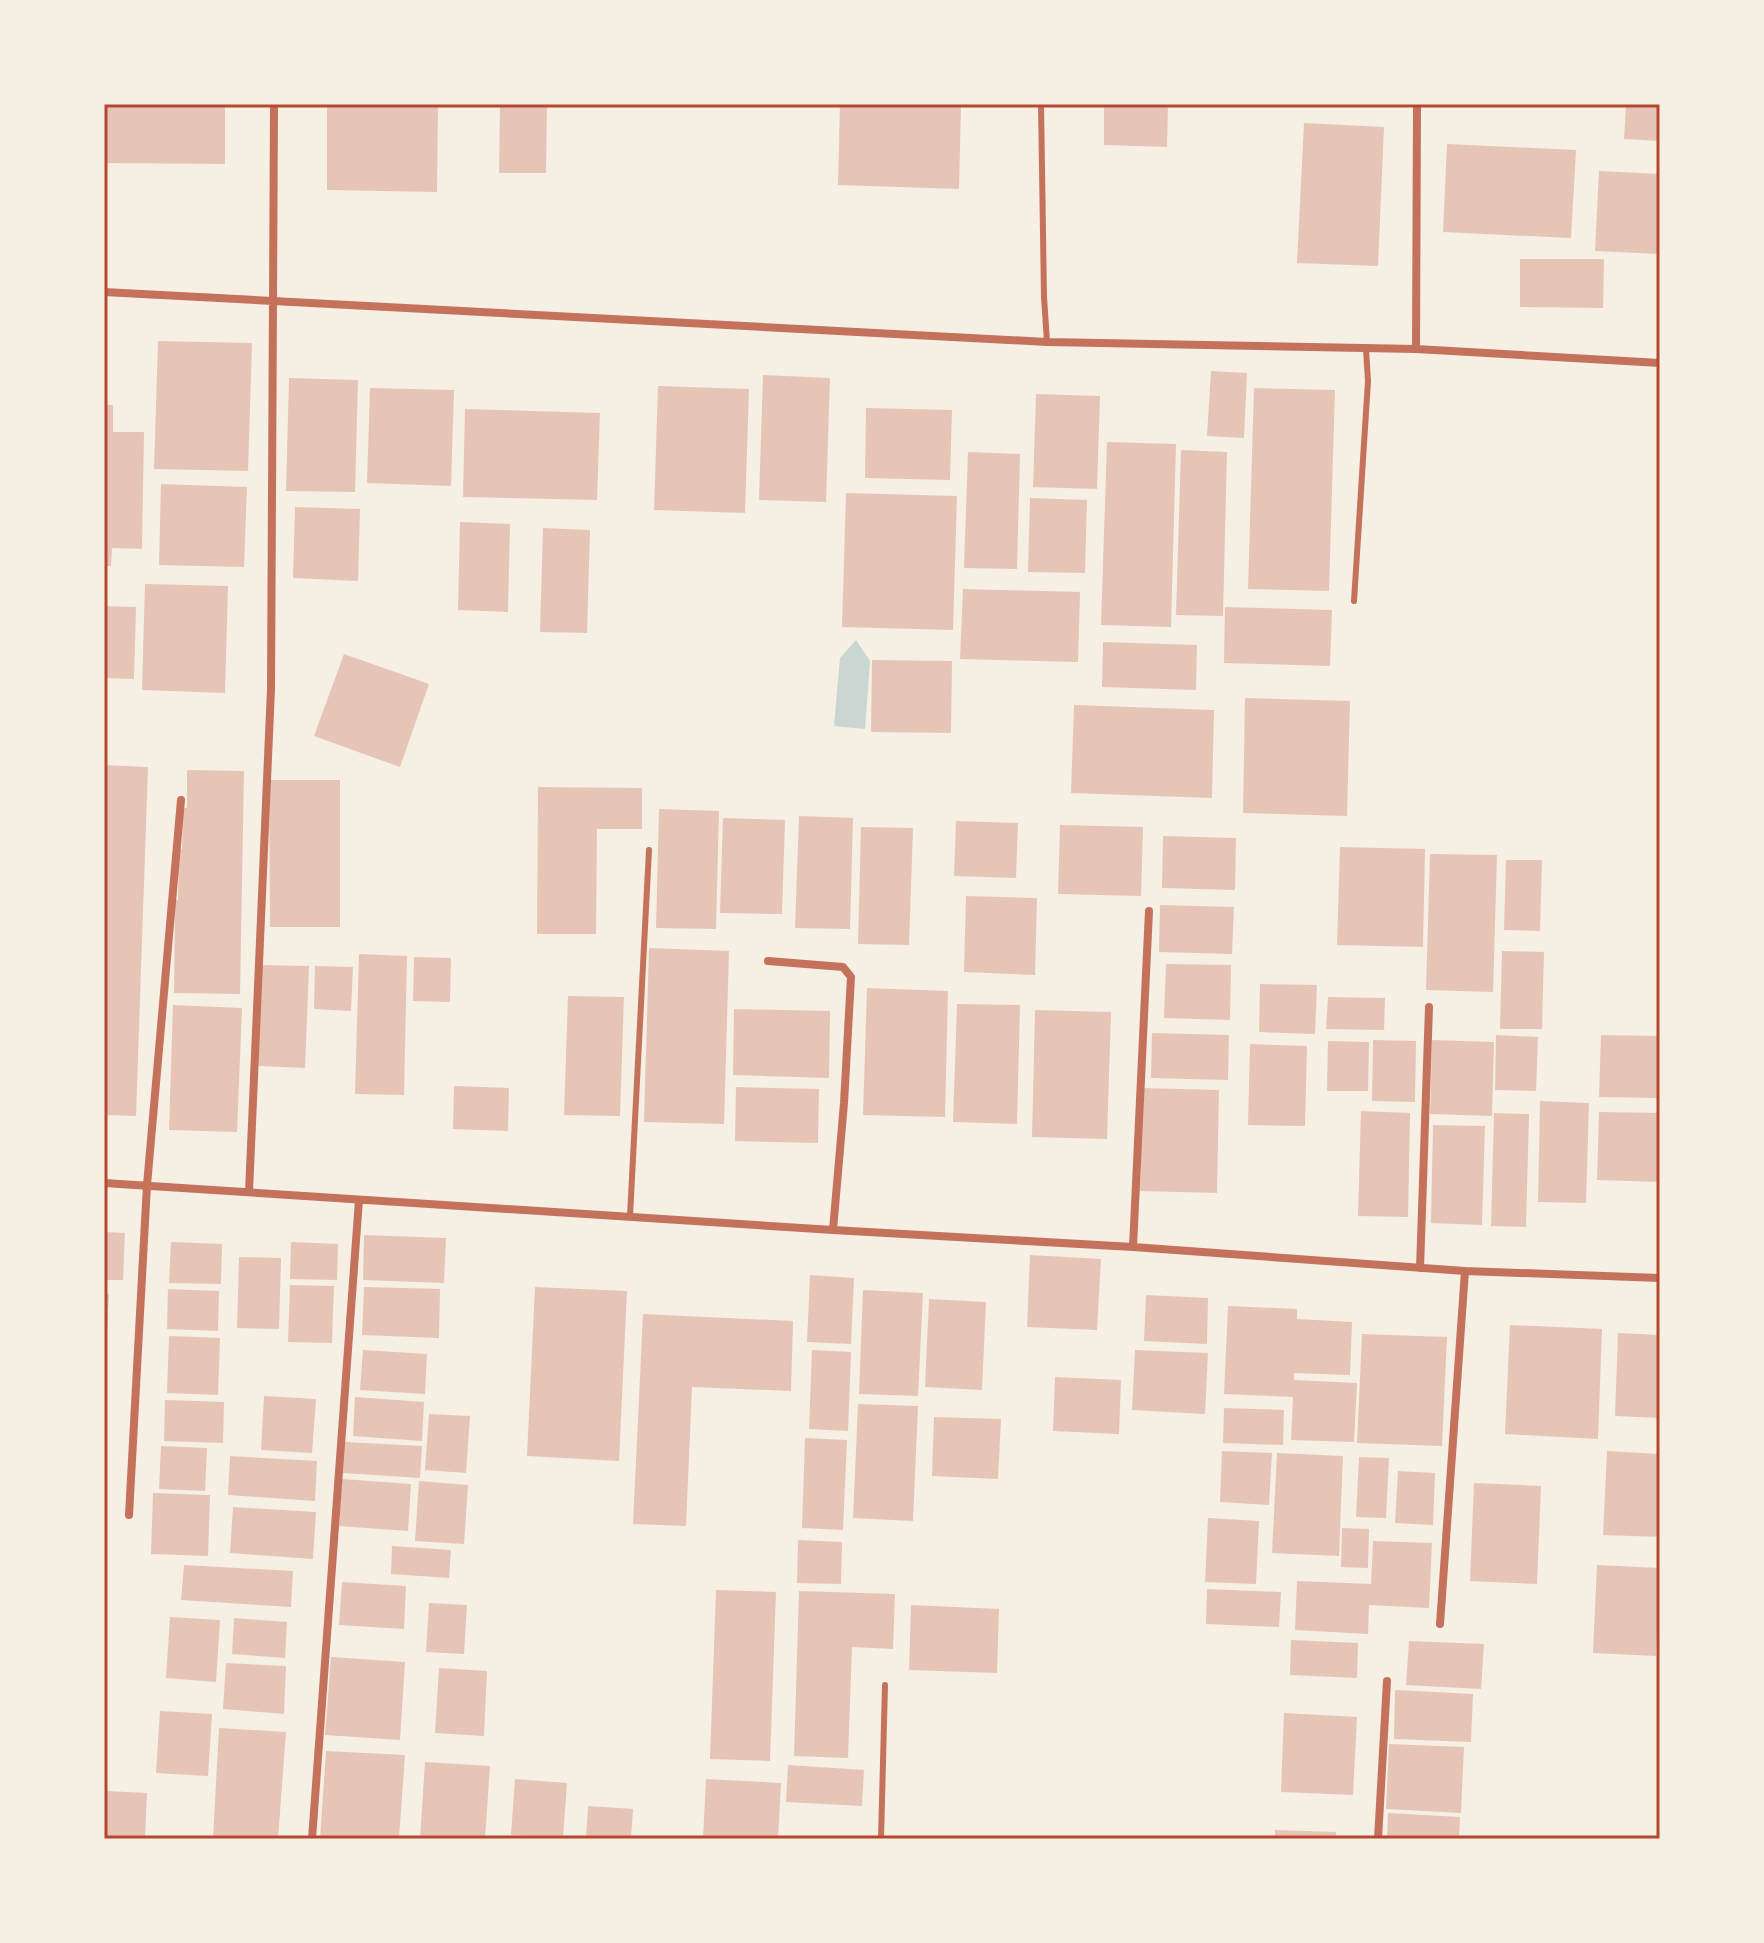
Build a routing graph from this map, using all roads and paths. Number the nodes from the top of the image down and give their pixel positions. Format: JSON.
{"nodes":[{"id":1,"x":274,"y":104,"type":"edge"},
{"id":2,"x":1041,"y":104,"type":"edge"},
{"id":3,"x":1417,"y":104,"type":"edge"},
{"id":4,"x":104,"y":292,"type":"edge"},
{"id":5,"x":273,"y":300,"type":"junction"},
{"id":6,"x":1047,"y":342,"type":"junction"},
{"id":7,"x":1366,"y":349,"type":"junction"},
{"id":8,"x":1416,"y":349,"type":"junction"},
{"id":9,"x":1660,"y":363,"type":"edge"},
{"id":10,"x":1354,"y":601,"type":"dead end"},
{"id":11,"x":181,"y":800,"type":"dead end"},
{"id":12,"x":649,"y":850,"type":"dead end"},
{"id":13,"x":1149,"y":911,"type":"dead end"},
{"id":14,"x":768,"y":961,"type":"dead end"},
{"id":15,"x":1429,"y":1007,"type":"dead end"},
{"id":16,"x":104,"y":1183,"type":"edge"},
{"id":17,"x":147,"y":1185,"type":"junction"},
{"id":18,"x":249,"y":1192,"type":"junction"},
{"id":19,"x":359,"y":1200,"type":"junction"},
{"id":20,"x":630,"y":1216,"type":"junction"},
{"id":21,"x":833,"y":1230,"type":"junction"},
{"id":22,"x":1133,"y":1247,"type":"junction"},
{"id":23,"x":1420,"y":1268,"type":"junction"},
{"id":24,"x":1465,"y":1271,"type":"junction"},
{"id":25,"x":1660,"y":1278,"type":"edge"},
{"id":26,"x":129,"y":1515,"type":"dead end"},
{"id":27,"x":1440,"y":1624,"type":"dead end"},
{"id":28,"x":1387,"y":1681,"type":"dead end"},
{"id":29,"x":885,"y":1685,"type":"dead end"},
{"id":30,"x":312,"y":1839,"type":"edge"},
{"id":31,"x":881,"y":1839,"type":"edge"},
{"id":32,"x":1378,"y":1839,"type":"edge"}],
"edges":[{"from":1,"to":5,"type":"street"},
{"from":2,"to":6,"type":"lane"},
{"from":3,"to":8,"type":"street"},
{"from":4,"to":5,"type":"street"},
{"from":5,"to":6,"type":"street"},
{"from":5,"to":18,"type":"street"},
{"from":6,"to":7,"type":"street"},
{"from":7,"to":8,"type":"street"},
{"from":7,"to":10,"type":"lane"},
{"from":8,"to":9,"type":"street"},
{"from":11,"to":17,"type":"street"},
{"from":12,"to":20,"type":"lane"},
{"from":13,"to":22,"type":"street"},
{"from":14,"to":21,"type":"street"},
{"from":15,"to":23,"type":"street"},
{"from":16,"to":17,"type":"street"},
{"from":17,"to":18,"type":"street"},
{"from":17,"to":26,"type":"street"},
{"from":18,"to":19,"type":"street"},
{"from":19,"to":20,"type":"street"},
{"from":19,"to":30,"type":"street"},
{"from":20,"to":21,"type":"street"},
{"from":21,"to":22,"type":"street"},
{"from":22,"to":23,"type":"street"},
{"from":23,"to":24,"type":"street"},
{"from":24,"to":25,"type":"street"},
{"from":24,"to":27,"type":"street"},
{"from":28,"to":32,"type":"street"},
{"from":29,"to":31,"type":"lane"}]}
